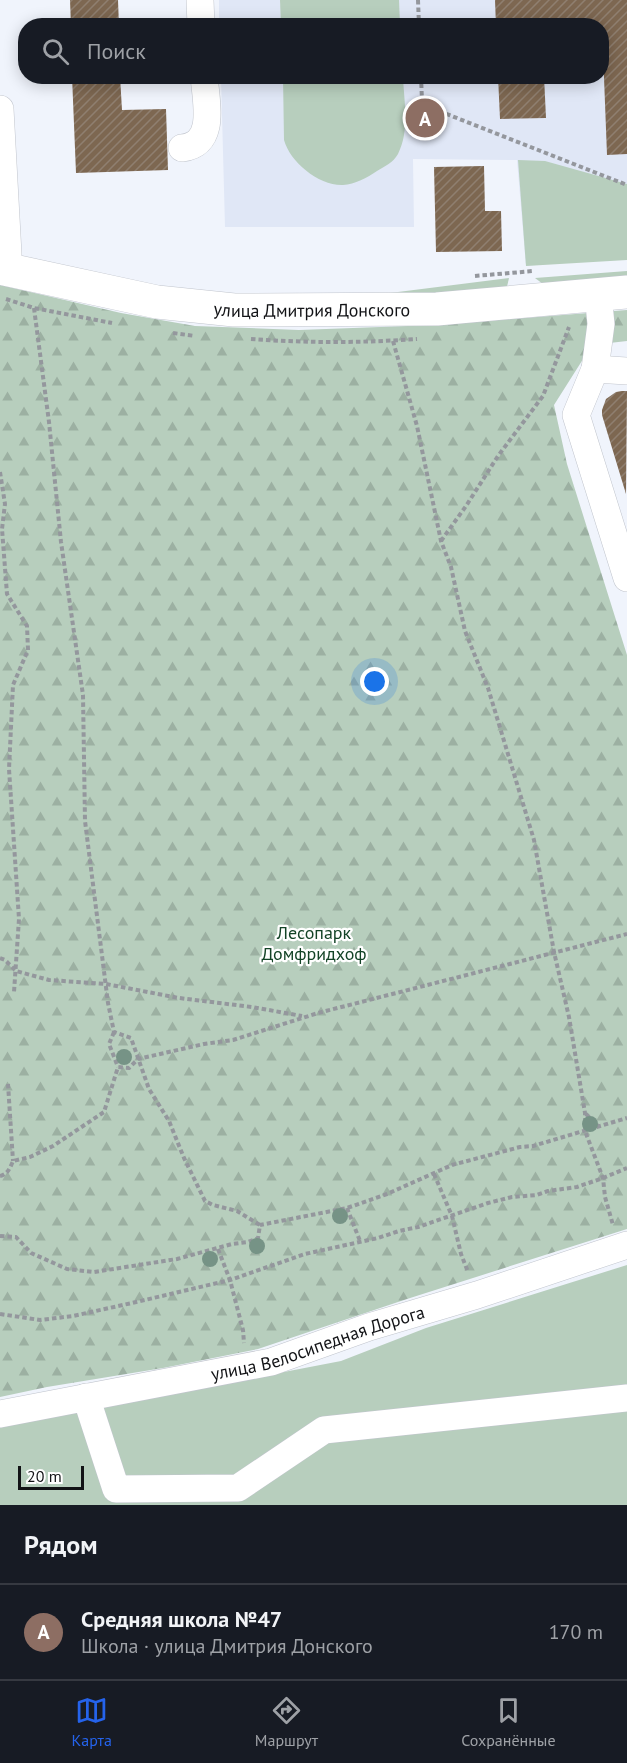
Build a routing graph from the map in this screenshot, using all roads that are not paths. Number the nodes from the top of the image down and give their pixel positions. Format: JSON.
{"nodes":[{"id":1,"x":200,"y":0,"type":"edge"},
{"id":2,"x":201,"y":18,"type":"edge"},
{"id":3,"x":204,"y":84,"type":"edge"},
{"id":4,"x":0,"y":109,"type":"edge"},
{"id":5,"x":182,"y":148,"type":"dead end"},
{"id":6,"x":3,"y":268,"type":"edge"},
{"id":7,"x":613,"y":293,"type":"edge"},
{"id":8,"x":595,"y":369,"type":"junction"},
{"id":9,"x":627,"y":371,"type":"edge"},
{"id":10,"x":627,"y":578,"type":"edge"},
{"id":11,"x":623,"y":1246,"type":"edge"},
{"id":12,"x":86,"y":1397,"type":"junction"},
{"id":13,"x":627,"y":1398,"type":"edge"},
{"id":14,"x":0,"y":1413,"type":"edge"}],
"edges":[{"from":1,"to":2,"type":"street"},
{"from":3,"to":5,"type":"street"},
{"from":4,"to":6,"type":"street"},
{"from":6,"to":7,"type":"main road","name":"улица Дмитрия Донского"},
{"from":7,"to":8,"type":"street"},
{"from":8,"to":9,"type":"street"},
{"from":8,"to":10,"type":"street"},
{"from":11,"to":12,"type":"street","name":"улица Велосипедная Дорога"},
{"from":12,"to":13,"type":"street"},
{"from":12,"to":14,"type":"street","name":"улица Велосипедная Дорога"}]}
